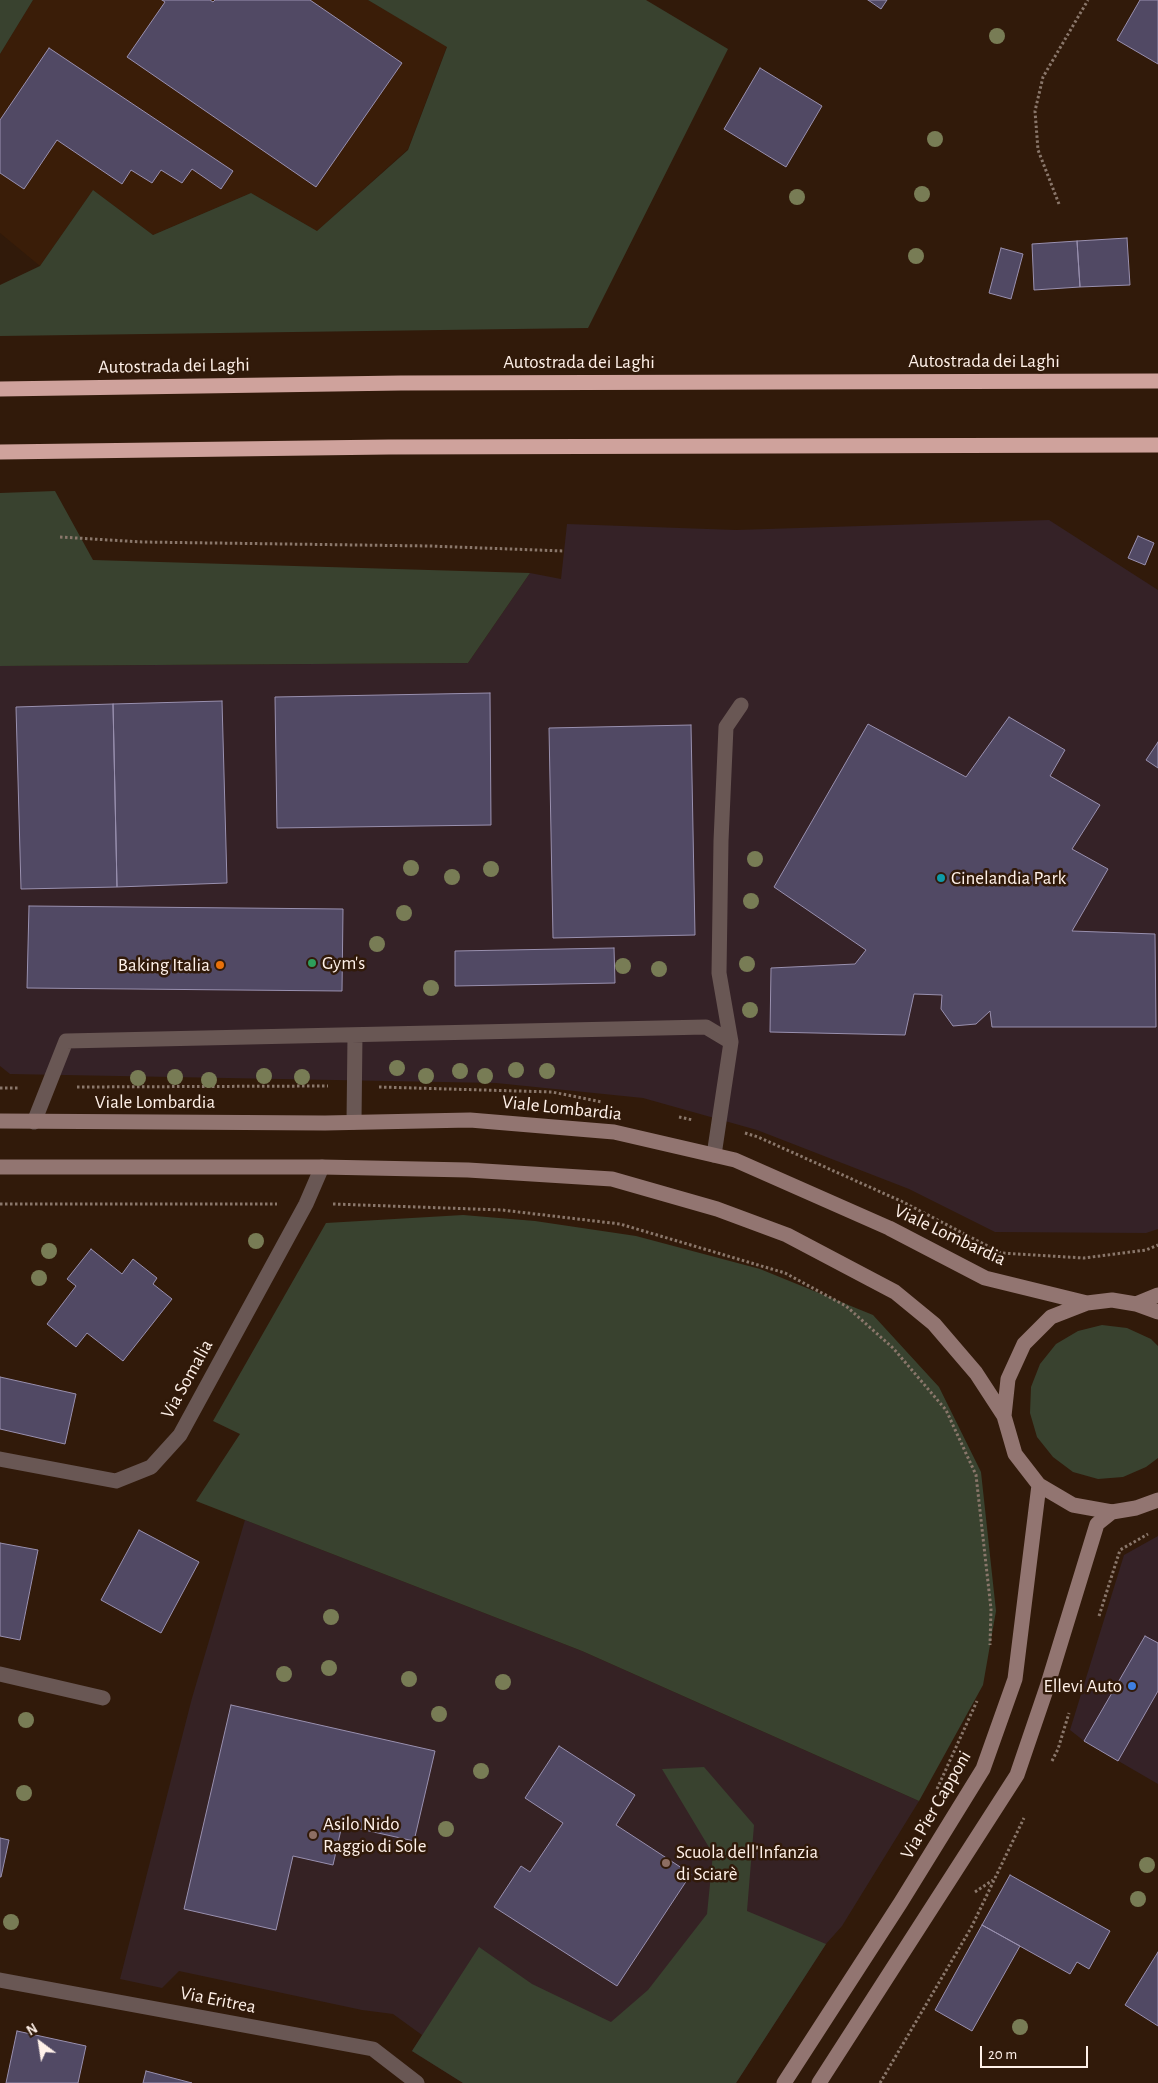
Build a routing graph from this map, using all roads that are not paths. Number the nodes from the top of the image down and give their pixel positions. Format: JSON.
{"nodes":[{"id":1,"x":1158,"y":381,"type":"edge"},
{"id":2,"x":0,"y":389,"type":"edge"},
{"id":3,"x":1158,"y":444,"type":"edge"},
{"id":4,"x":0,"y":452,"type":"edge"},
{"id":5,"x":741,"y":705,"type":"dead end"},
{"id":6,"x":355,"y":1035,"type":"junction"},
{"id":7,"x":731,"y":1042,"type":"junction"},
{"id":8,"x":0,"y":1122,"type":"edge"},
{"id":9,"x":34,"y":1122,"type":"junction"},
{"id":10,"x":354,"y":1122,"type":"junction"},
{"id":11,"x":714,"y":1155,"type":"junction"},
{"id":12,"x":0,"y":1167,"type":"edge"},
{"id":13,"x":322,"y":1167,"type":"junction"},
{"id":14,"x":1158,"y":1295,"type":"edge"},
{"id":15,"x":1087,"y":1303,"type":"junction"},
{"id":16,"x":1136,"y":1304,"type":"junction"},
{"id":17,"x":1158,"y":1312,"type":"edge"},
{"id":18,"x":1004,"y":1416,"type":"junction"},
{"id":19,"x":0,"y":1459,"type":"edge"},
{"id":20,"x":1039,"y":1484,"type":"junction"},
{"id":21,"x":1158,"y":1500,"type":"edge"},
{"id":22,"x":1112,"y":1512,"type":"junction"},
{"id":23,"x":0,"y":1674,"type":"edge"},
{"id":24,"x":103,"y":1698,"type":"dead end"},
{"id":25,"x":0,"y":1980,"type":"edge"},
{"id":26,"x":417,"y":2083,"type":"edge"},
{"id":27,"x":784,"y":2083,"type":"edge"},
{"id":28,"x":819,"y":2083,"type":"edge"}],
"edges":[{"from":1,"to":2,"type":"highway","name":"Autostrada dei Laghi"},
{"from":3,"to":4,"type":"highway"},
{"from":5,"to":7,"type":"street"},
{"from":6,"to":7,"type":"street"},
{"from":6,"to":9,"type":"street"},
{"from":6,"to":10,"type":"street"},
{"from":7,"to":11,"type":"street"},
{"from":8,"to":9,"type":"main road","name":"Viale Lombardia"},
{"from":9,"to":10,"type":"main road","name":"Viale Lombardia"},
{"from":10,"to":11,"type":"main road","name":"Viale Lombardia"},
{"from":11,"to":15,"type":"main road","name":"Viale Lombardia"},
{"from":12,"to":13,"type":"main road"},
{"from":13,"to":18,"type":"main road"},
{"from":13,"to":19,"type":"street","name":"Via Somalia"},
{"from":14,"to":16,"type":"main road"},
{"from":15,"to":16,"type":"main road"},
{"from":15,"to":18,"type":"main road"},
{"from":16,"to":17,"type":"main road"},
{"from":18,"to":20,"type":"main road"},
{"from":20,"to":22,"type":"main road"},
{"from":20,"to":27,"type":"main road","name":"Via Pier Capponi"},
{"from":21,"to":22,"type":"main road"},
{"from":22,"to":28,"type":"main road"},
{"from":23,"to":24,"type":"street"},
{"from":25,"to":26,"type":"street","name":"Via Eritrea"}]}
